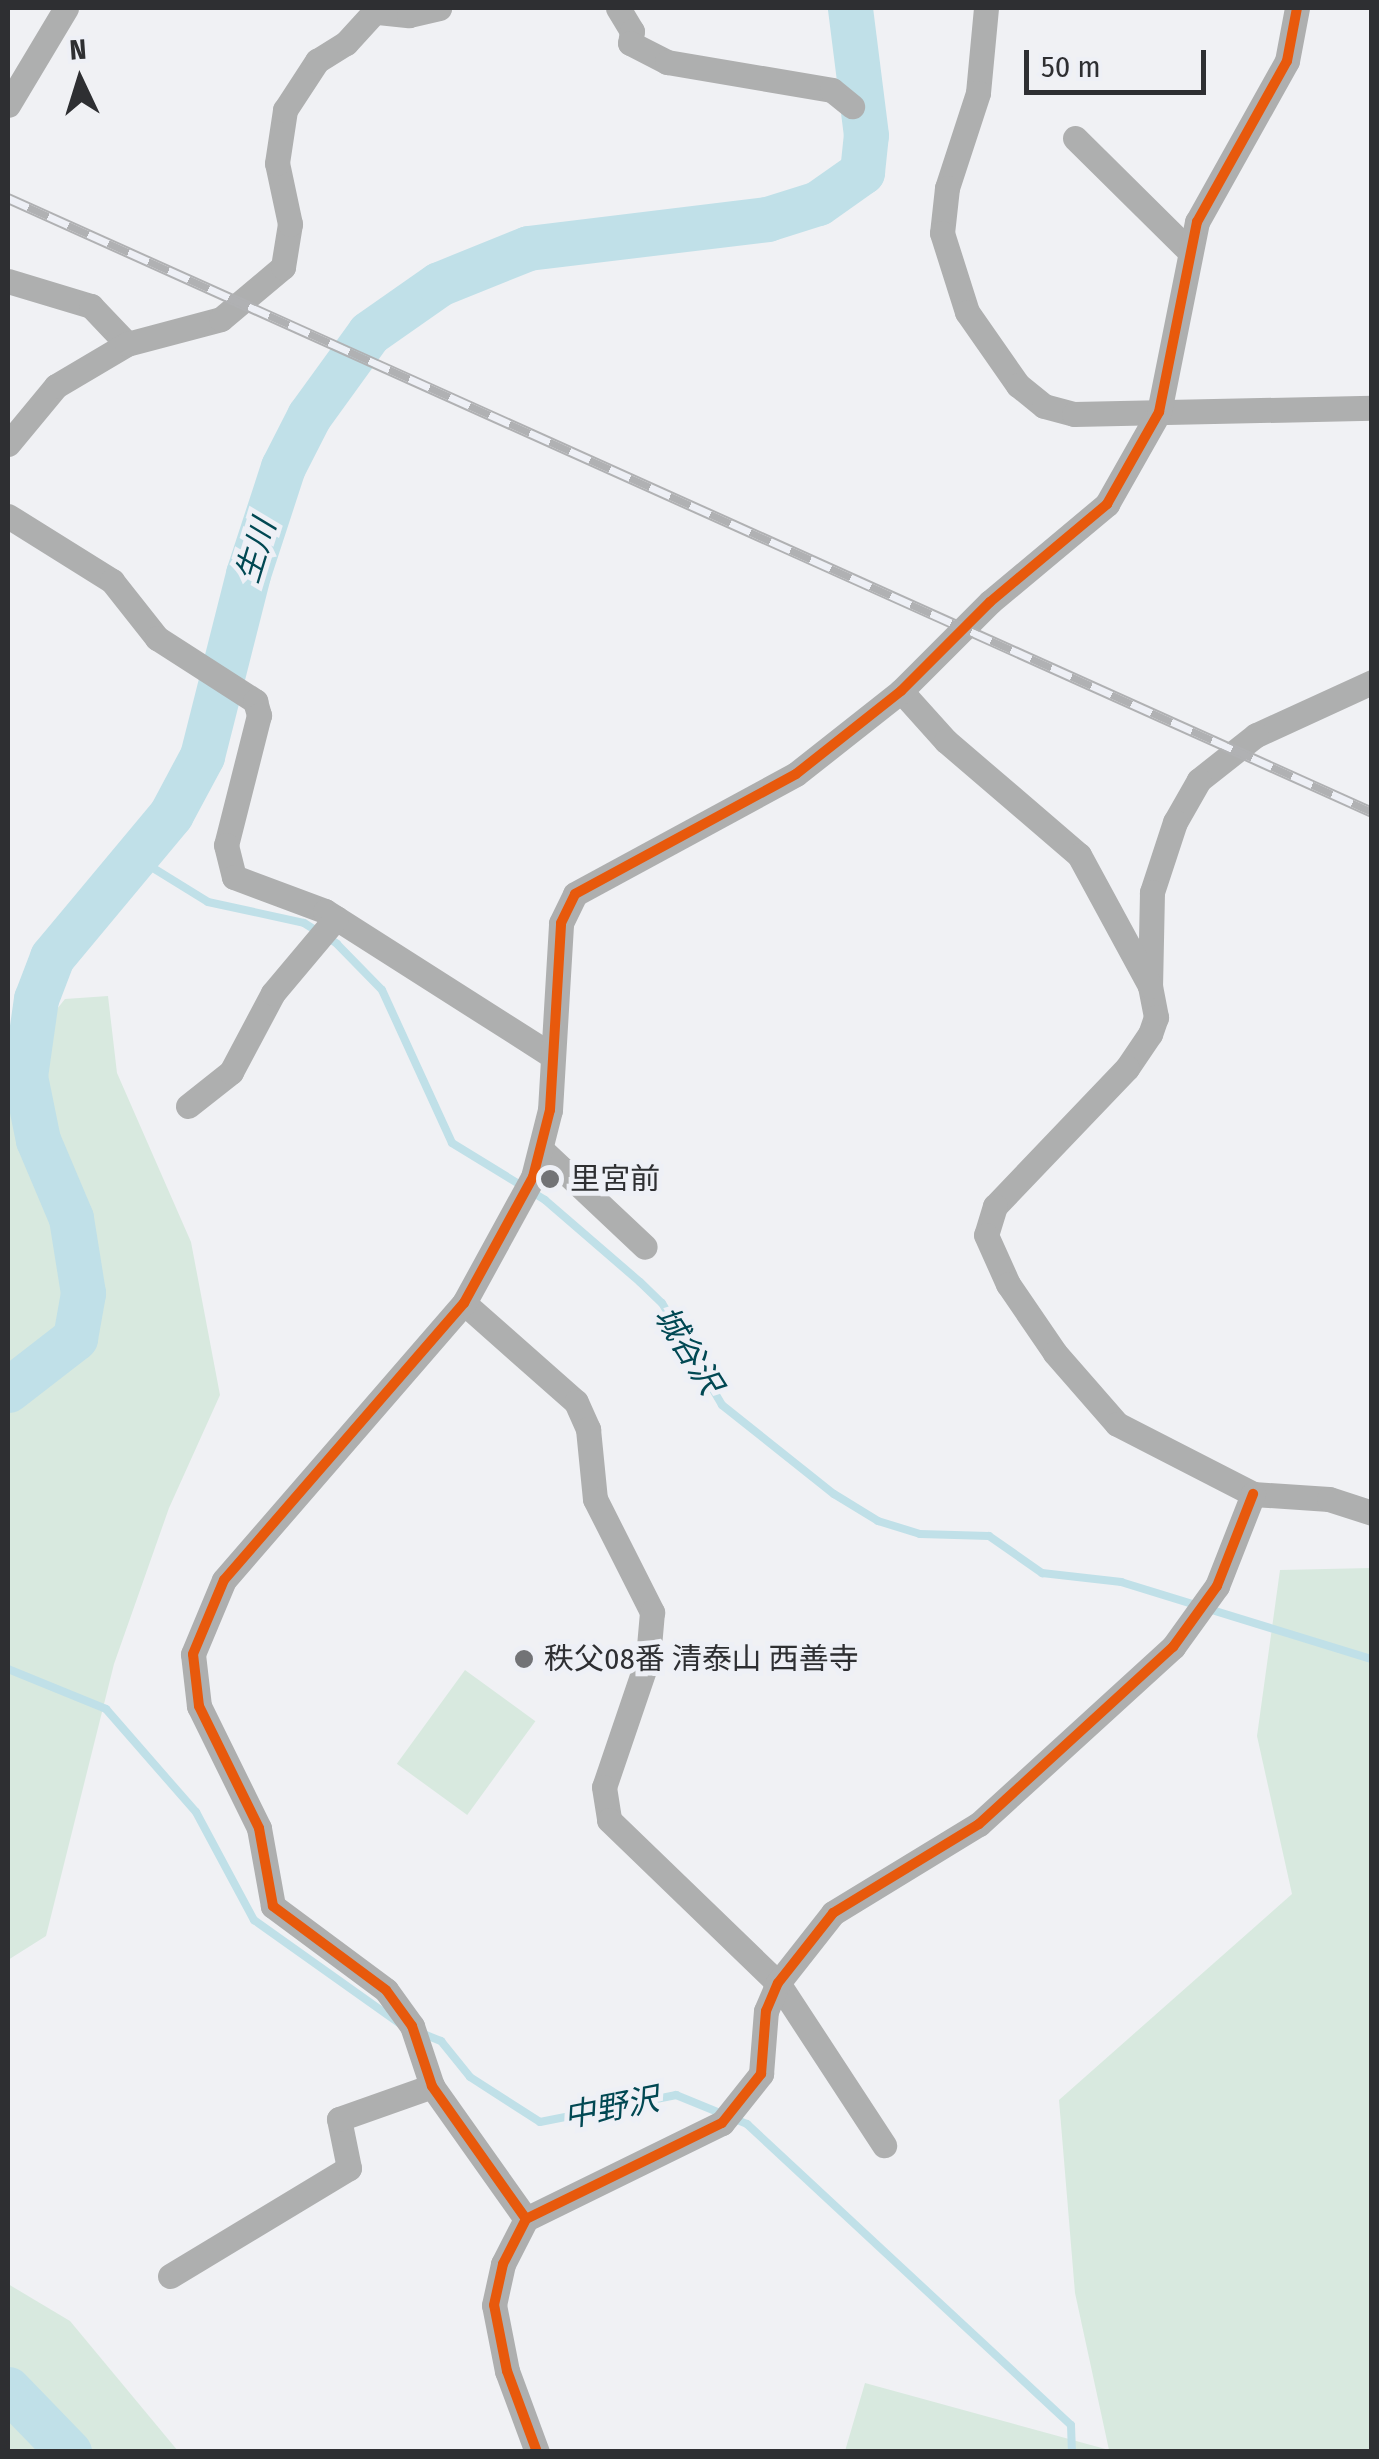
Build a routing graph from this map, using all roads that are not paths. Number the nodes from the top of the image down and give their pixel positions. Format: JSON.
{"nodes":[{"id":1,"x":66,"y":8,"type":"edge"},
{"id":2,"x":439,"y":8,"type":"edge"},
{"id":3,"x":618,"y":8,"type":"edge"},
{"id":4,"x":986,"y":8,"type":"edge"},
{"id":5,"x":1298,"y":8,"type":"edge"},
{"id":6,"x":378,"y":10,"type":"edge"},
{"id":7,"x":8,"y":105,"type":"edge"},
{"id":8,"x":852,"y":106,"type":"dead end"},
{"id":9,"x":1074,"y":138,"type":"dead end"},
{"id":10,"x":1190,"y":252,"type":"junction"},
{"id":11,"x":8,"y":281,"type":"edge"},
{"id":12,"x":126,"y":344,"type":"junction"},
{"id":13,"x":1372,"y":408,"type":"edge"},
{"id":14,"x":1160,"y":412,"type":"junction"},
{"id":15,"x":8,"y":444,"type":"edge"},
{"id":16,"x":8,"y":516,"type":"edge"},
{"id":17,"x":1372,"y":682,"type":"edge"},
{"id":18,"x":901,"y":691,"type":"junction"},
{"id":19,"x":334,"y":920,"type":"junction"},
{"id":20,"x":1150,"y":986,"type":"junction"},
{"id":21,"x":548,"y":1054,"type":"junction"},
{"id":22,"x":188,"y":1106,"type":"dead end"},
{"id":23,"x":542,"y":1150,"type":"junction"},
{"id":24,"x":646,"y":1247,"type":"dead end"},
{"id":25,"x":464,"y":1303,"type":"junction"},
{"id":26,"x":1252,"y":1499,"type":"junction"},
{"id":27,"x":1372,"y":1512,"type":"edge"},
{"id":28,"x":778,"y":1983,"type":"junction"},
{"id":29,"x":432,"y":2086,"type":"junction"},
{"id":30,"x":884,"y":2145,"type":"dead end"},
{"id":31,"x":526,"y":2218,"type":"junction"},
{"id":32,"x":170,"y":2276,"type":"dead end"},
{"id":33,"x":537,"y":2452,"type":"edge"}],
"edges":[{"from":1,"to":7,"type":"street"},
{"from":2,"to":6,"type":"street"},
{"from":3,"to":8,"type":"street"},
{"from":4,"to":14,"type":"street"},
{"from":5,"to":10,"type":"street"},
{"from":6,"to":12,"type":"street"},
{"from":9,"to":10,"type":"street"},
{"from":10,"to":14,"type":"street"},
{"from":11,"to":12,"type":"street"},
{"from":12,"to":15,"type":"street"},
{"from":13,"to":14,"type":"street"},
{"from":14,"to":18,"type":"street"},
{"from":16,"to":19,"type":"street"},
{"from":17,"to":20,"type":"street"},
{"from":18,"to":20,"type":"street"},
{"from":18,"to":21,"type":"street"},
{"from":19,"to":21,"type":"street"},
{"from":19,"to":22,"type":"street"},
{"from":20,"to":26,"type":"street"},
{"from":21,"to":23,"type":"street"},
{"from":23,"to":24,"type":"street"},
{"from":23,"to":25,"type":"street"},
{"from":25,"to":28,"type":"street"},
{"from":25,"to":29,"type":"street"},
{"from":26,"to":27,"type":"street"},
{"from":26,"to":28,"type":"street"},
{"from":28,"to":30,"type":"street"},
{"from":28,"to":31,"type":"street"},
{"from":29,"to":31,"type":"street"},
{"from":29,"to":32,"type":"street"},
{"from":31,"to":33,"type":"street"}]}
